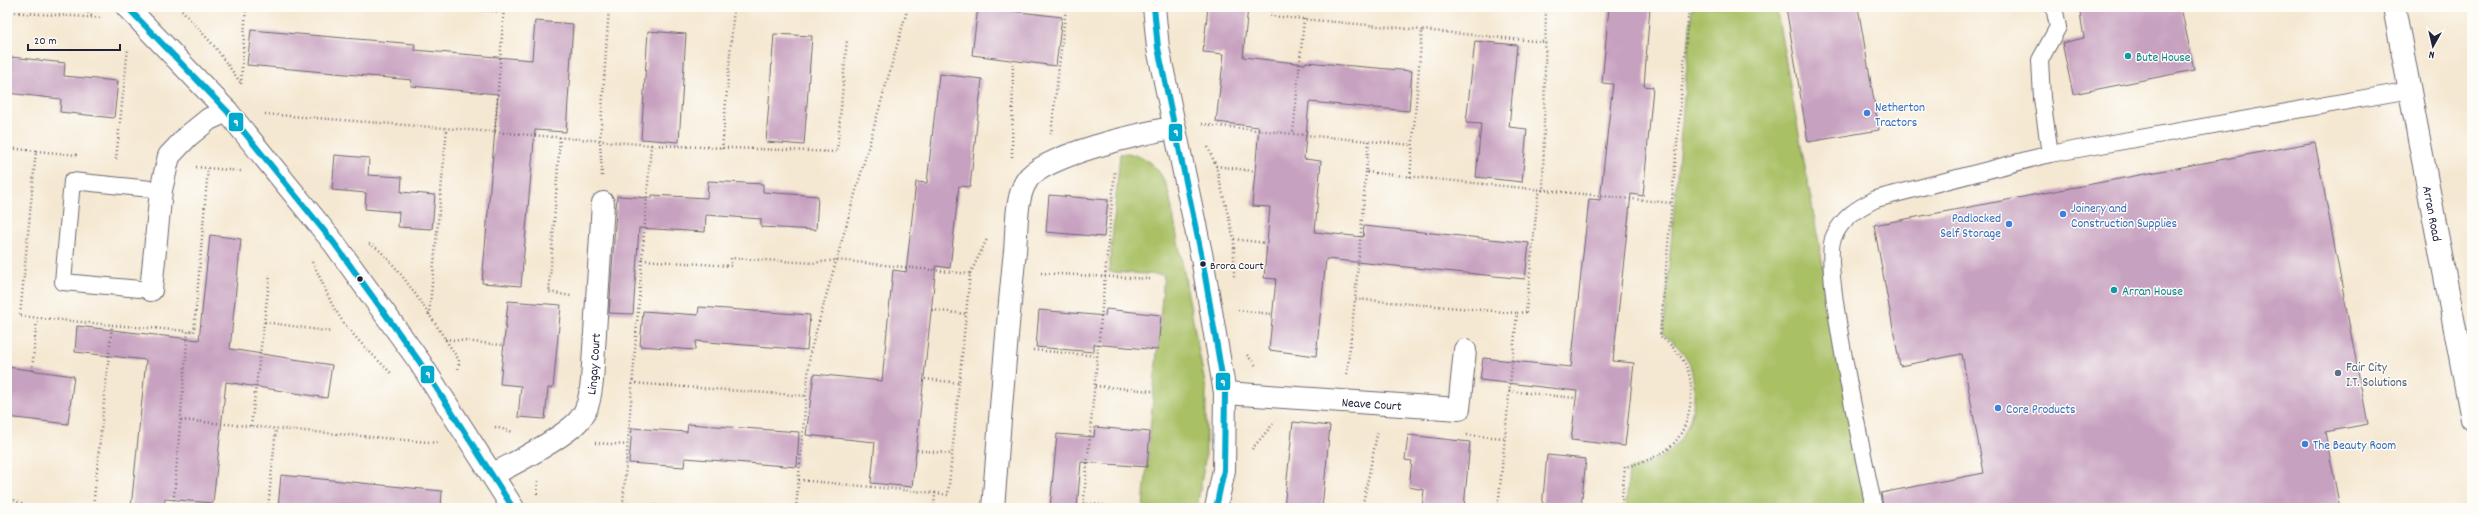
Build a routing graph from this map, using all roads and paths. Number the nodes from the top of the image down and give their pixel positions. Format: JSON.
{"nodes":[{"id":1,"x":82,"y":7,"type":"edge"},
{"id":2,"x":127,"y":7,"type":"edge"},
{"id":3,"x":179,"y":7,"type":"edge"},
{"id":4,"x":246,"y":7,"type":"edge"},
{"id":5,"x":440,"y":7,"type":"edge"},
{"id":6,"x":504,"y":7,"type":"edge"},
{"id":7,"x":609,"y":7,"type":"edge"},
{"id":8,"x":734,"y":7,"type":"edge"},
{"id":9,"x":908,"y":7,"type":"edge"},
{"id":10,"x":1020,"y":7,"type":"edge"},
{"id":11,"x":1066,"y":7,"type":"edge"},
{"id":12,"x":1154,"y":7,"type":"edge"},
{"id":13,"x":1272,"y":7,"type":"edge"},
{"id":14,"x":1546,"y":7,"type":"edge"},
{"id":15,"x":1689,"y":7,"type":"edge"},
{"id":16,"x":2054,"y":7,"type":"edge"},
{"id":17,"x":2394,"y":7,"type":"edge"},
{"id":18,"x":1020,"y":11,"type":"dead end"},
{"id":19,"x":7,"y":12,"type":"edge"},
{"id":20,"x":504,"y":12,"type":"junction"},
{"id":21,"x":1304,"y":20,"type":"junction"},
{"id":22,"x":1422,"y":30,"type":"junction"},
{"id":23,"x":847,"y":39,"type":"dead end"},
{"id":24,"x":129,"y":40,"type":"dead end"},
{"id":25,"x":1545,"y":42,"type":"junction"},
{"id":26,"x":1013,"y":63,"type":"dead end"},
{"id":27,"x":240,"y":82,"type":"junction"},
{"id":28,"x":244,"y":88,"type":"dead end"},
{"id":29,"x":2410,"y":90,"type":"junction"},
{"id":30,"x":227,"y":111,"type":"junction"},
{"id":31,"x":264,"y":120,"type":"dead end"},
{"id":32,"x":447,"y":128,"type":"junction"},
{"id":33,"x":1174,"y":128,"type":"junction"},
{"id":34,"x":1202,"y":131,"type":"dead end"},
{"id":35,"x":1293,"y":134,"type":"junction"},
{"id":36,"x":560,"y":137,"type":"dead end"},
{"id":37,"x":1050,"y":140,"type":"dead end"},
{"id":38,"x":1369,"y":140,"type":"junction"},
{"id":39,"x":651,"y":145,"type":"dead end"},
{"id":40,"x":1208,"y":145,"type":"dead end"},
{"id":41,"x":1412,"y":145,"type":"junction"},
{"id":42,"x":722,"y":149,"type":"junction"},
{"id":43,"x":2050,"y":154,"type":"junction"},
{"id":44,"x":116,"y":159,"type":"dead end"},
{"id":45,"x":166,"y":164,"type":"junction"},
{"id":46,"x":1012,"y":165,"type":"dead end"},
{"id":47,"x":1216,"y":166,"type":"junction"},
{"id":48,"x":1115,"y":167,"type":"dead end"},
{"id":49,"x":208,"y":168,"type":"junction"},
{"id":50,"x":1254,"y":171,"type":"dead end"},
{"id":51,"x":249,"y":172,"type":"dead end"},
{"id":52,"x":1366,"y":172,"type":"junction"},
{"id":53,"x":1410,"y":177,"type":"junction"},
{"id":54,"x":1543,"y":189,"type":"junction"},
{"id":55,"x":161,"y":190,"type":"junction"},
{"id":56,"x":603,"y":202,"type":"joint"},
{"id":57,"x":1671,"y":203,"type":"junction"},
{"id":58,"x":1234,"y":239,"type":"junction"},
{"id":59,"x":1265,"y":243,"type":"dead end"},
{"id":60,"x":366,"y":244,"type":"dead end"},
{"id":61,"x":309,"y":256,"type":"dead end"},
{"id":62,"x":642,"y":260,"type":"dead end"},
{"id":63,"x":837,"y":260,"type":"junction"},
{"id":64,"x":1040,"y":265,"type":"dead end"},
{"id":65,"x":1039,"y":273,"type":"junction"},
{"id":66,"x":970,"y":274,"type":"dead end"},
{"id":67,"x":270,"y":275,"type":"dead end"},
{"id":68,"x":1104,"y":276,"type":"junction"},
{"id":69,"x":1234,"y":278,"type":"dead end"},
{"id":70,"x":1150,"y":279,"type":"dead end"},
{"id":71,"x":1038,"y":280,"type":"dead end"},
{"id":72,"x":151,"y":290,"type":"joint"},
{"id":73,"x":1355,"y":299,"type":"junction"},
{"id":74,"x":576,"y":300,"type":"dead end"},
{"id":75,"x":1235,"y":306,"type":"dead end"},
{"id":76,"x":932,"y":310,"type":"dead end"},
{"id":77,"x":1236,"y":310,"type":"junction"},
{"id":78,"x":1518,"y":313,"type":"junction"},
{"id":79,"x":966,"y":314,"type":"dead end"},
{"id":80,"x":1271,"y":314,"type":"dead end"},
{"id":81,"x":429,"y":316,"type":"junction"},
{"id":82,"x":1236,"y":316,"type":"dead end"},
{"id":83,"x":37,"y":318,"type":"dead end"},
{"id":84,"x":265,"y":322,"type":"junction"},
{"id":85,"x":188,"y":331,"type":"junction"},
{"id":86,"x":332,"y":332,"type":"dead end"},
{"id":87,"x":444,"y":339,"type":"junction"},
{"id":88,"x":1033,"y":343,"type":"dead end"},
{"id":89,"x":502,"y":345,"type":"dead end"},
{"id":90,"x":2466,"y":345,"type":"edge"},
{"id":91,"x":1465,"y":350,"type":"dead end"},
{"id":92,"x":1246,"y":352,"type":"dead end"},
{"id":93,"x":1097,"y":356,"type":"junction"},
{"id":94,"x":32,"y":370,"type":"dead end"},
{"id":95,"x":1262,"y":370,"type":"dead end"},
{"id":96,"x":394,"y":375,"type":"dead end"},
{"id":97,"x":457,"y":377,"type":"dead end"},
{"id":98,"x":925,"y":380,"type":"dead end"},
{"id":99,"x":1346,"y":381,"type":"dead end"},
{"id":100,"x":632,"y":383,"type":"dead end"},
{"id":101,"x":959,"y":383,"type":"dead end"},
{"id":102,"x":1094,"y":386,"type":"junction"},
{"id":103,"x":1152,"y":391,"type":"dead end"},
{"id":104,"x":1509,"y":391,"type":"junction"},
{"id":105,"x":1225,"y":393,"type":"junction"},
{"id":106,"x":807,"y":396,"type":"junction"},
{"id":107,"x":1575,"y":398,"type":"dead end"},
{"id":108,"x":2472,"y":419,"type":"edge"},
{"id":109,"x":181,"y":420,"type":"junction"},
{"id":110,"x":1278,"y":423,"type":"dead end"},
{"id":111,"x":489,"y":424,"type":"dead end"},
{"id":112,"x":251,"y":426,"type":"junction"},
{"id":113,"x":1378,"y":426,"type":"dead end"},
{"id":114,"x":276,"y":429,"type":"junction"},
{"id":115,"x":519,"y":433,"type":"dead end"},
{"id":116,"x":1464,"y":435,"type":"dead end"},
{"id":117,"x":1504,"y":438,"type":"junction"},
{"id":118,"x":441,"y":444,"type":"dead end"},
{"id":119,"x":917,"y":450,"type":"dead end"},
{"id":120,"x":952,"y":454,"type":"dead end"},
{"id":121,"x":1251,"y":454,"type":"dead end"},
{"id":122,"x":493,"y":474,"type":"junction"},
{"id":123,"x":799,"y":480,"type":"junction"},
{"id":124,"x":7,"y":496,"type":"edge"},
{"id":125,"x":1084,"y":503,"type":"junction"},
{"id":126,"x":173,"y":504,"type":"junction"},
{"id":127,"x":29,"y":508,"type":"edge"},
{"id":128,"x":93,"y":508,"type":"edge"},
{"id":129,"x":173,"y":508,"type":"edge"},
{"id":130,"x":214,"y":508,"type":"edge"},
{"id":131,"x":268,"y":508,"type":"edge"},
{"id":132,"x":513,"y":508,"type":"edge"},
{"id":133,"x":796,"y":508,"type":"edge"},
{"id":134,"x":934,"y":508,"type":"edge"},
{"id":135,"x":993,"y":508,"type":"edge"},
{"id":136,"x":1083,"y":508,"type":"edge"},
{"id":137,"x":1132,"y":508,"type":"edge"},
{"id":138,"x":1216,"y":508,"type":"edge"},
{"id":139,"x":1362,"y":508,"type":"edge"},
{"id":140,"x":1498,"y":508,"type":"edge"},
{"id":141,"x":1621,"y":508,"type":"edge"},
{"id":142,"x":1874,"y":508,"type":"edge"}],
"edges":[{"from":1,"to":19,"type":"path"},
{"from":2,"to":30,"type":"street"},
{"from":3,"to":27,"type":"path"},
{"from":4,"to":27,"type":"path"},
{"from":5,"to":20,"type":"path"},
{"from":6,"to":20,"type":"path"},
{"from":7,"to":56,"type":"path"},
{"from":8,"to":42,"type":"path"},
{"from":9,"to":63,"type":"path"},
{"from":10,"to":18,"type":"path"},
{"from":11,"to":37,"type":"path"},
{"from":12,"to":33,"type":"street"},
{"from":13,"to":21,"type":"path"},
{"from":14,"to":25,"type":"path"},
{"from":15,"to":57,"type":"path"},
{"from":16,"to":43,"type":"lane"},
{"from":17,"to":29,"type":"street","name":"Arran Road"},
{"from":20,"to":32,"type":"path"},
{"from":21,"to":22,"type":"path"},
{"from":21,"to":35,"type":"path"},
{"from":22,"to":25,"type":"path"},
{"from":22,"to":41,"type":"path"},
{"from":23,"to":42,"type":"path"},
{"from":24,"to":44,"type":"path"},
{"from":25,"to":54,"type":"path"},
{"from":26,"to":46,"type":"path"},
{"from":27,"to":28,"type":"path"},
{"from":29,"to":43,"type":"lane"},
{"from":29,"to":90,"type":"street","name":"Arran Road"},
{"from":30,"to":45,"type":"street"},
{"from":30,"to":122,"type":"street"},
{"from":31,"to":32,"type":"path"},
{"from":32,"to":81,"type":"path"},
{"from":33,"to":105,"type":"street"},
{"from":33,"to":135,"type":"street"},
{"from":34,"to":35,"type":"path"},
{"from":35,"to":38,"type":"path"},
{"from":36,"to":74,"type":"path"},
{"from":38,"to":41,"type":"path"},
{"from":38,"to":52,"type":"path"},
{"from":39,"to":42,"type":"path"},
{"from":40,"to":47,"type":"path"},
{"from":41,"to":53,"type":"path"},
{"from":43,"to":142,"type":"lane"},
{"from":45,"to":49,"type":"path"},
{"from":45,"to":55,"type":"street"},
{"from":47,"to":50,"type":"path"},
{"from":47,"to":58,"type":"path"},
{"from":48,"to":68,"type":"path"},
{"from":49,"to":51,"type":"path"},
{"from":49,"to":85,"type":"path"},
{"from":52,"to":53,"type":"path"},
{"from":52,"to":73,"type":"path"},
{"from":53,"to":54,"type":"path"},
{"from":54,"to":57,"type":"path"},
{"from":54,"to":78,"type":"path"},
{"from":55,"to":72,"type":"street"},
{"from":55,"to":72,"type":"lane"},
{"from":56,"to":122,"type":"street","name":"Lingay Court"},
{"from":57,"to":141,"type":"path"},
{"from":58,"to":59,"type":"path"},
{"from":58,"to":69,"type":"path"},
{"from":60,"to":81,"type":"path"},
{"from":61,"to":96,"type":"path"},
{"from":62,"to":63,"type":"path"},
{"from":63,"to":66,"type":"path"},
{"from":63,"to":106,"type":"path"},
{"from":64,"to":65,"type":"path"},
{"from":65,"to":68,"type":"path"},
{"from":65,"to":71,"type":"path"},
{"from":67,"to":84,"type":"path"},
{"from":68,"to":70,"type":"path"},
{"from":68,"to":93,"type":"path"},
{"from":73,"to":78,"type":"path"},
{"from":73,"to":99,"type":"path"},
{"from":75,"to":77,"type":"path"},
{"from":76,"to":79,"type":"path"},
{"from":77,"to":80,"type":"path"},
{"from":77,"to":82,"type":"path"},
{"from":78,"to":104,"type":"path"},
{"from":81,"to":87,"type":"path"},
{"from":83,"to":94,"type":"path"},
{"from":84,"to":86,"type":"path"},
{"from":84,"to":112,"type":"path"},
{"from":85,"to":109,"type":"path"},
{"from":85,"to":128,"type":"path"},
{"from":87,"to":89,"type":"path"},
{"from":87,"to":97,"type":"path"},
{"from":88,"to":93,"type":"path"},
{"from":90,"to":108,"type":"street","name":"Arran Road"},
{"from":91,"to":105,"type":"street","name":"Neave Court"},
{"from":92,"to":95,"type":"path"},
{"from":93,"to":102,"type":"path"},
{"from":98,"to":101,"type":"path"},
{"from":100,"to":106,"type":"path"},
{"from":102,"to":103,"type":"path"},
{"from":102,"to":125,"type":"path"},
{"from":104,"to":107,"type":"path"},
{"from":104,"to":117,"type":"path"},
{"from":105,"to":138,"type":"street"},
{"from":106,"to":123,"type":"path"},
{"from":109,"to":112,"type":"path"},
{"from":109,"to":126,"type":"path"},
{"from":110,"to":121,"type":"path"},
{"from":111,"to":115,"type":"path"},
{"from":112,"to":114,"type":"path"},
{"from":113,"to":139,"type":"path"},
{"from":114,"to":118,"type":"path"},
{"from":114,"to":131,"type":"path"},
{"from":116,"to":117,"type":"path"},
{"from":117,"to":140,"type":"path"},
{"from":119,"to":120,"type":"path"},
{"from":122,"to":132,"type":"street"},
{"from":123,"to":133,"type":"path"},
{"from":123,"to":134,"type":"path"},
{"from":124,"to":127,"type":"path"},
{"from":125,"to":136,"type":"path"},
{"from":125,"to":137,"type":"path"},
{"from":126,"to":129,"type":"path"},
{"from":126,"to":130,"type":"path"}]}
